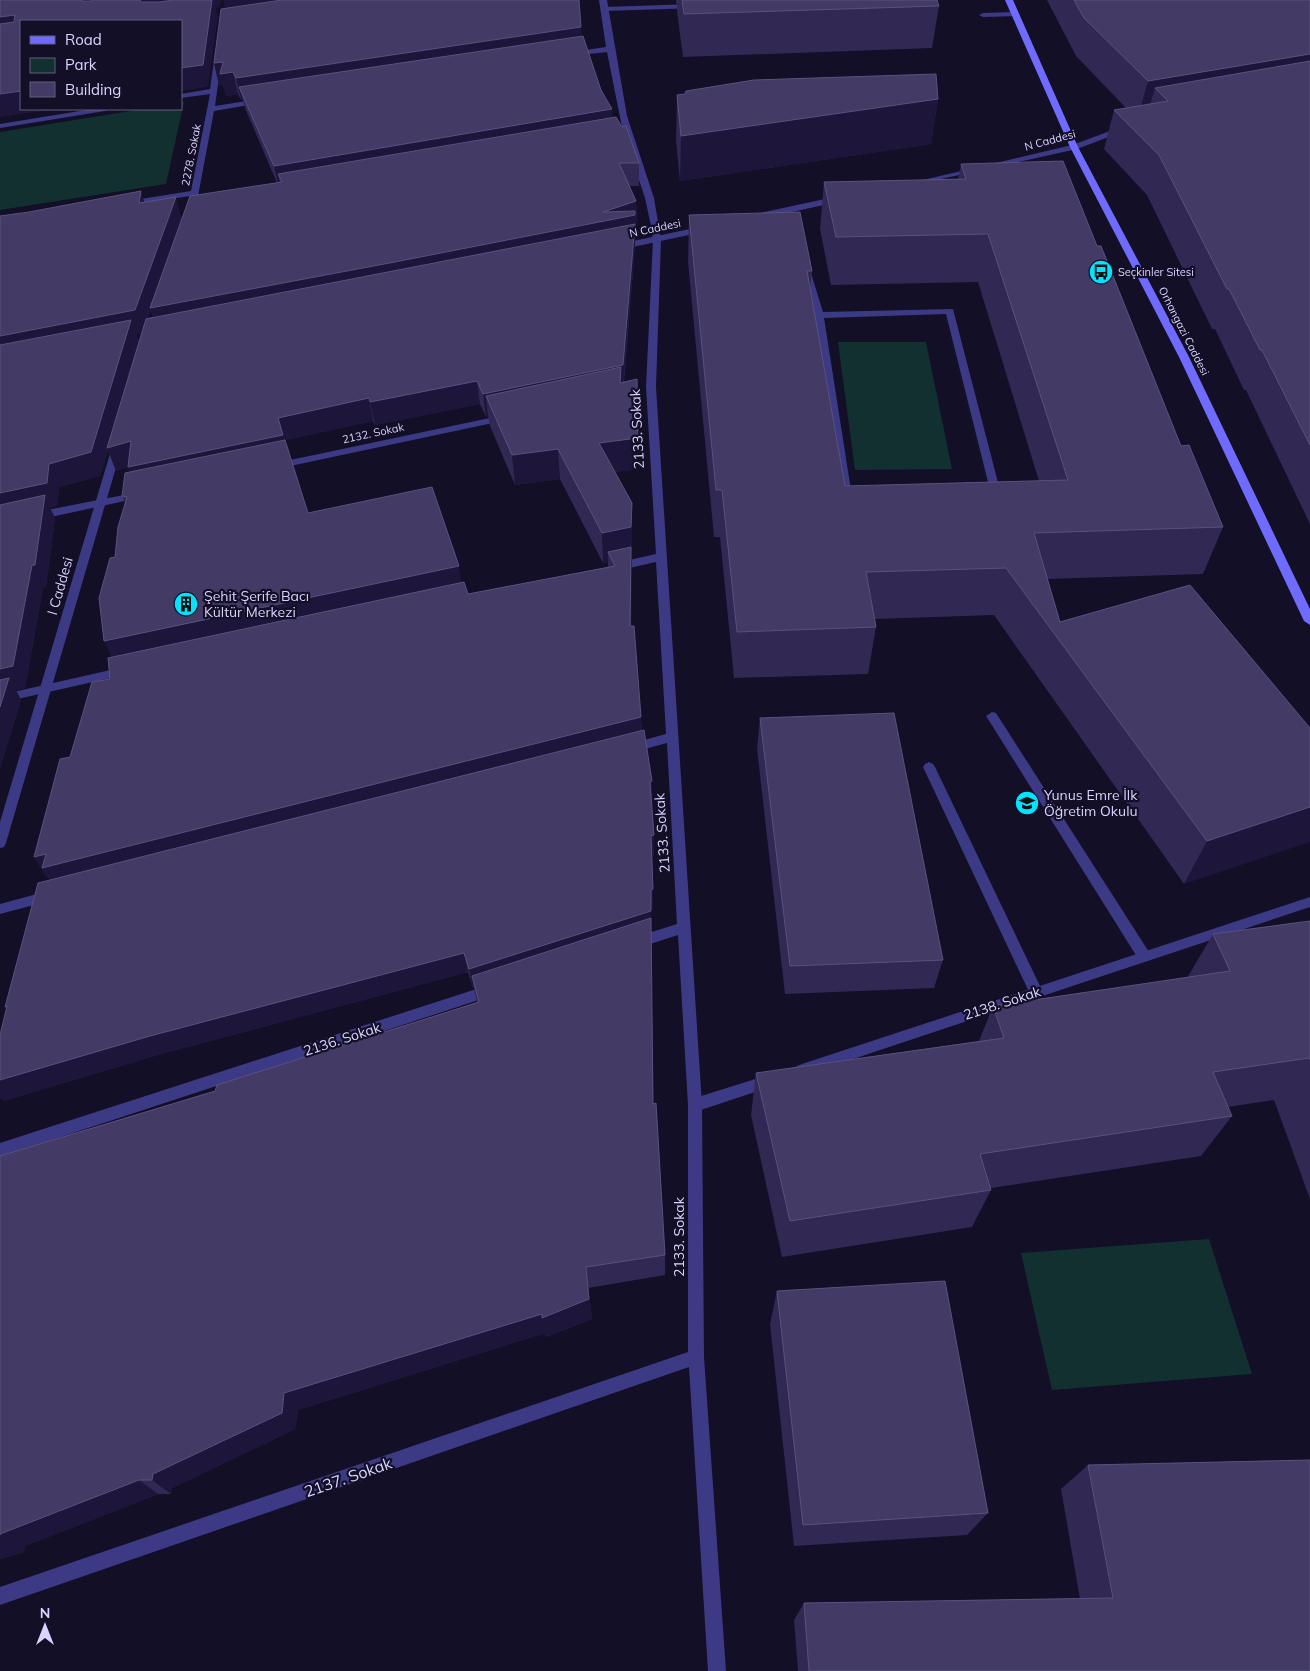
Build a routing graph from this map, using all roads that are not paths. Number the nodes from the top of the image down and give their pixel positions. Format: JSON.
{"nodes":[{"id":1,"x":1009,"y":0,"type":"edge"},
{"id":2,"x":603,"y":4,"type":"edge"},
{"id":3,"x":702,"y":6,"type":"edge"},
{"id":4,"x":1015,"y":14,"type":"junction"},
{"id":5,"x":983,"y":16,"type":"dead end"},
{"id":6,"x":219,"y":45,"type":"edge"},
{"id":7,"x":609,"y":49,"type":"junction"},
{"id":8,"x":560,"y":56,"type":"edge"},
{"id":9,"x":214,"y":91,"type":"junction"},
{"id":10,"x":182,"y":96,"type":"edge"},
{"id":11,"x":269,"y":100,"type":"edge"},
{"id":12,"x":211,"y":108,"type":"junction"},
{"id":13,"x":99,"y":110,"type":"edge"},
{"id":14,"x":1136,"y":124,"type":"edge"},
{"id":15,"x":0,"y":126,"type":"edge"},
{"id":16,"x":628,"y":133,"type":"junction"},
{"id":17,"x":618,"y":134,"type":"edge"},
{"id":18,"x":1074,"y":147,"type":"junction"},
{"id":19,"x":900,"y":186,"type":"edge"},
{"id":20,"x":195,"y":193,"type":"junction"},
{"id":21,"x":853,"y":196,"type":"edge"},
{"id":22,"x":118,"y":206,"type":"edge"},
{"id":23,"x":202,"y":206,"type":"edge"},
{"id":24,"x":193,"y":207,"type":"junction"},
{"id":25,"x":788,"y":210,"type":"junction"},
{"id":26,"x":190,"y":216,"type":"edge"},
{"id":27,"x":750,"y":219,"type":"edge"},
{"id":28,"x":790,"y":220,"type":"edge"},
{"id":29,"x":713,"y":227,"type":"edge"},
{"id":30,"x":657,"y":240,"type":"junction"},
{"id":31,"x":609,"y":249,"type":"edge"},
{"id":32,"x":802,"y":258,"type":"edge"},
{"id":33,"x":819,"y":315,"type":"junction"},
{"id":34,"x":516,"y":416,"type":"edge"},
{"id":35,"x":119,"y":439,"type":"edge"},
{"id":36,"x":264,"y":468,"type":"edge"},
{"id":37,"x":148,"y":493,"type":"edge"},
{"id":38,"x":100,"y":503,"type":"junction"},
{"id":39,"x":990,"y":508,"type":"edge"},
{"id":40,"x":849,"y":512,"type":"edge"},
{"id":41,"x":27,"y":518,"type":"edge"},
{"id":42,"x":662,"y":557,"type":"junction"},
{"id":43,"x":603,"y":570,"type":"edge"},
{"id":44,"x":1310,"y":621,"type":"edge"},
{"id":45,"x":134,"y":669,"type":"edge"},
{"id":46,"x":46,"y":688,"type":"junction"},
{"id":47,"x":0,"y":699,"type":"edge"},
{"id":48,"x":992,"y":716,"type":"dead end"},
{"id":49,"x":672,"y":737,"type":"junction"},
{"id":50,"x":615,"y":752,"type":"edge"},
{"id":51,"x":929,"y":767,"type":"dead end"},
{"id":52,"x":0,"y":843,"type":"edge"},
{"id":53,"x":58,"y":894,"type":"edge"},
{"id":54,"x":1310,"y":902,"type":"edge"},
{"id":55,"x":0,"y":909,"type":"edge"},
{"id":56,"x":684,"y":927,"type":"junction"},
{"id":57,"x":618,"y":949,"type":"edge"},
{"id":58,"x":1144,"y":956,"type":"junction"},
{"id":59,"x":504,"y":986,"type":"edge"},
{"id":60,"x":1036,"y":992,"type":"junction"},
{"id":61,"x":695,"y":1105,"type":"junction"},
{"id":62,"x":0,"y":1150,"type":"edge"},
{"id":63,"x":696,"y":1358,"type":"junction"},
{"id":64,"x":0,"y":1596,"type":"edge"},
{"id":65,"x":716,"y":1671,"type":"edge"}],
"edges":[{"from":1,"to":4,"type":"main road","name":"Orhangazi Caddesi"},
{"from":2,"to":3,"type":"street"},
{"from":2,"to":7,"type":"street","name":"2133. Sokak"},
{"from":4,"to":5,"type":"street"},
{"from":4,"to":18,"type":"main road","name":"Orhangazi Caddesi"},
{"from":6,"to":9,"type":"street","name":"2278. Sokak"},
{"from":7,"to":8,"type":"street"},
{"from":7,"to":16,"type":"street","name":"2133. Sokak"},
{"from":9,"to":10,"type":"street"},
{"from":9,"to":12,"type":"street","name":"2278. Sokak"},
{"from":11,"to":12,"type":"street"},
{"from":12,"to":20,"type":"street","name":"2278. Sokak"},
{"from":13,"to":15,"type":"street"},
{"from":14,"to":18,"type":"street","name":"N Caddesi"},
{"from":16,"to":17,"type":"street"},
{"from":16,"to":30,"type":"street","name":"2133. Sokak"},
{"from":18,"to":19,"type":"street","name":"N Caddesi"},
{"from":18,"to":44,"type":"main road","name":"Orhangazi Caddesi"},
{"from":20,"to":22,"type":"street"},
{"from":20,"to":24,"type":"street","name":"2278. Sokak"},
{"from":21,"to":25,"type":"street"},
{"from":23,"to":24,"type":"street"},
{"from":24,"to":26,"type":"street","name":"2278. Sokak"},
{"from":25,"to":27,"type":"street"},
{"from":25,"to":28,"type":"street"},
{"from":29,"to":30,"type":"street","name":"N Caddesi"},
{"from":30,"to":31,"type":"street","name":"N Caddesi"},
{"from":30,"to":42,"type":"street","name":"2133. Sokak"},
{"from":32,"to":33,"type":"street"},
{"from":33,"to":39,"type":"street"},
{"from":33,"to":40,"type":"street"},
{"from":34,"to":36,"type":"street","name":"2132. Sokak"},
{"from":35,"to":38,"type":"street","name":"I Caddesi"},
{"from":37,"to":38,"type":"street"},
{"from":38,"to":41,"type":"street"},
{"from":38,"to":46,"type":"street","name":"I Caddesi"},
{"from":42,"to":43,"type":"street"},
{"from":42,"to":49,"type":"street","name":"2133. Sokak"},
{"from":45,"to":46,"type":"street"},
{"from":46,"to":47,"type":"street"},
{"from":46,"to":52,"type":"street","name":"I Caddesi"},
{"from":48,"to":58,"type":"street"},
{"from":49,"to":50,"type":"street"},
{"from":49,"to":56,"type":"street","name":"2133. Sokak"},
{"from":51,"to":60,"type":"street"},
{"from":53,"to":55,"type":"street"},
{"from":54,"to":58,"type":"street","name":"2138. Sokak"},
{"from":56,"to":57,"type":"street"},
{"from":56,"to":61,"type":"street","name":"2133. Sokak"},
{"from":58,"to":60,"type":"street","name":"2138. Sokak"},
{"from":59,"to":62,"type":"street","name":"2136. Sokak"},
{"from":60,"to":61,"type":"street","name":"2138. Sokak"},
{"from":61,"to":63,"type":"street","name":"2133. Sokak"},
{"from":63,"to":64,"type":"street","name":"2137. Sokak"},
{"from":63,"to":65,"type":"street","name":"2133. Sokak"}]}
